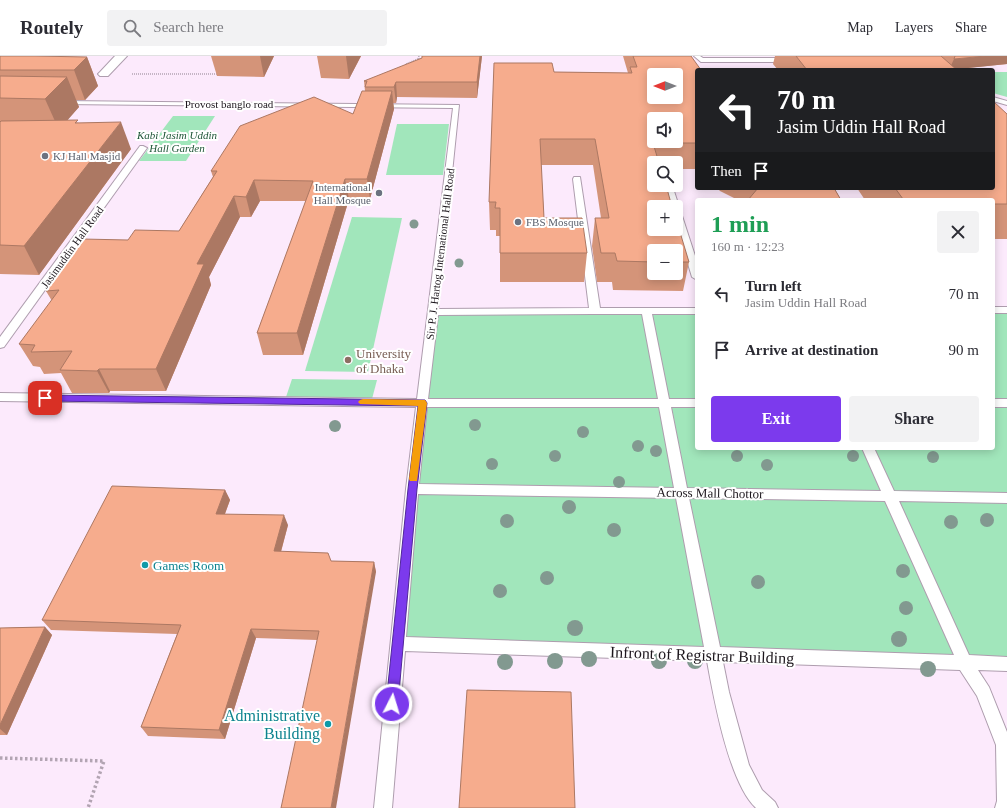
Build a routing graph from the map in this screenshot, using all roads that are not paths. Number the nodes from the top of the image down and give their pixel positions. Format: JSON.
{"nodes":[{"id":1,"x":121,"y":56,"type":"edge"},
{"id":2,"x":697,"y":56,"type":"edge"},
{"id":3,"x":795,"y":60,"type":"dead end"},
{"id":4,"x":104,"y":74,"type":"road end"},
{"id":5,"x":995,"y":100,"type":"edge"},
{"id":6,"x":55,"y":103,"type":"edge"},
{"id":7,"x":1007,"y":103,"type":"edge"},
{"id":8,"x":457,"y":106,"type":"joint"},
{"id":9,"x":143,"y":148,"type":"dead end"},
{"id":10,"x":577,"y":179,"type":"dead end"},
{"id":11,"x":683,"y":232,"type":"edge"},
{"id":12,"x":695,"y":271,"type":"edge"},
{"id":13,"x":995,"y":310,"type":"edge"},
{"id":14,"x":1007,"y":310,"type":"edge"},
{"id":15,"x":646,"y":311,"type":"junction"},
{"id":16,"x":695,"y":311,"type":"edge"},
{"id":17,"x":433,"y":312,"type":"junction"},
{"id":18,"x":595,"y":312,"type":"junction"},
{"id":19,"x":0,"y":345,"type":"edge"},
{"id":20,"x":0,"y":398,"type":"edge"},
{"id":21,"x":422,"y":403,"type":"junction"},
{"id":22,"x":664,"y":403,"type":"junction"},
{"id":23,"x":695,"y":403,"type":"edge"},
{"id":24,"x":995,"y":403,"type":"edge"},
{"id":25,"x":1007,"y":403,"type":"edge"},
{"id":26,"x":869,"y":450,"type":"edge"},
{"id":27,"x":412,"y":489,"type":"junction"},
{"id":28,"x":681,"y":493,"type":"junction"},
{"id":29,"x":889,"y":496,"type":"junction"},
{"id":30,"x":1007,"y":498,"type":"edge"},
{"id":31,"x":398,"y":644,"type":"junction"},
{"id":32,"x":714,"y":655,"type":"junction"},
{"id":33,"x":965,"y":664,"type":"junction"},
{"id":34,"x":1007,"y":664,"type":"edge"},
{"id":35,"x":382,"y":808,"type":"edge"},
{"id":36,"x":769,"y":808,"type":"edge"},
{"id":37,"x":1004,"y":808,"type":"edge"}],
"edges":[{"from":1,"to":4,"type":"street"},
{"from":2,"to":3,"type":"lane"},
{"from":5,"to":7,"type":"lane"},
{"from":6,"to":8,"type":"lane","name":"Provost banglo road"},
{"from":8,"to":17,"type":"lane","name":"Sir P. J. Hartog International Hall Road"},
{"from":9,"to":19,"type":"lane","name":"Jasimuddin Hall Road"},
{"from":10,"to":18,"type":"lane"},
{"from":11,"to":12,"type":"lane"},
{"from":13,"to":14,"type":"lane"},
{"from":15,"to":16,"type":"lane"},
{"from":15,"to":18,"type":"lane"},
{"from":15,"to":22,"type":"lane"},
{"from":17,"to":18,"type":"lane"},
{"from":17,"to":21,"type":"lane","name":"Sir P. J. Hartog International Hall Road"},
{"from":20,"to":21,"type":"lane"},
{"from":21,"to":22,"type":"lane"},
{"from":21,"to":27,"type":"lane","name":"Sir P. J. Hartog International Hall Road"},
{"from":22,"to":23,"type":"lane"},
{"from":22,"to":28,"type":"lane"},
{"from":24,"to":25,"type":"lane"},
{"from":26,"to":29,"type":"lane"},
{"from":27,"to":28,"type":"lane","name":"Across Mall Chottor"},
{"from":27,"to":31,"type":"lane","name":"Sir P. J. Hartog International Hall Road"},
{"from":28,"to":29,"type":"lane","name":"Across Mall Chottor"},
{"from":28,"to":32,"type":"lane"},
{"from":29,"to":30,"type":"lane","name":"Across Mall Chottor"},
{"from":29,"to":33,"type":"lane"},
{"from":31,"to":32,"type":"lane","name":"Infront of Registrar Building"},
{"from":31,"to":35,"type":"lane","name":"Sir P. J. Hartog International Hall Road"},
{"from":32,"to":33,"type":"lane","name":"Infront of Registrar Building"},
{"from":32,"to":36,"type":"lane"},
{"from":33,"to":34,"type":"lane","name":"Infront of Registrar Building"},
{"from":33,"to":37,"type":"lane"}]}
